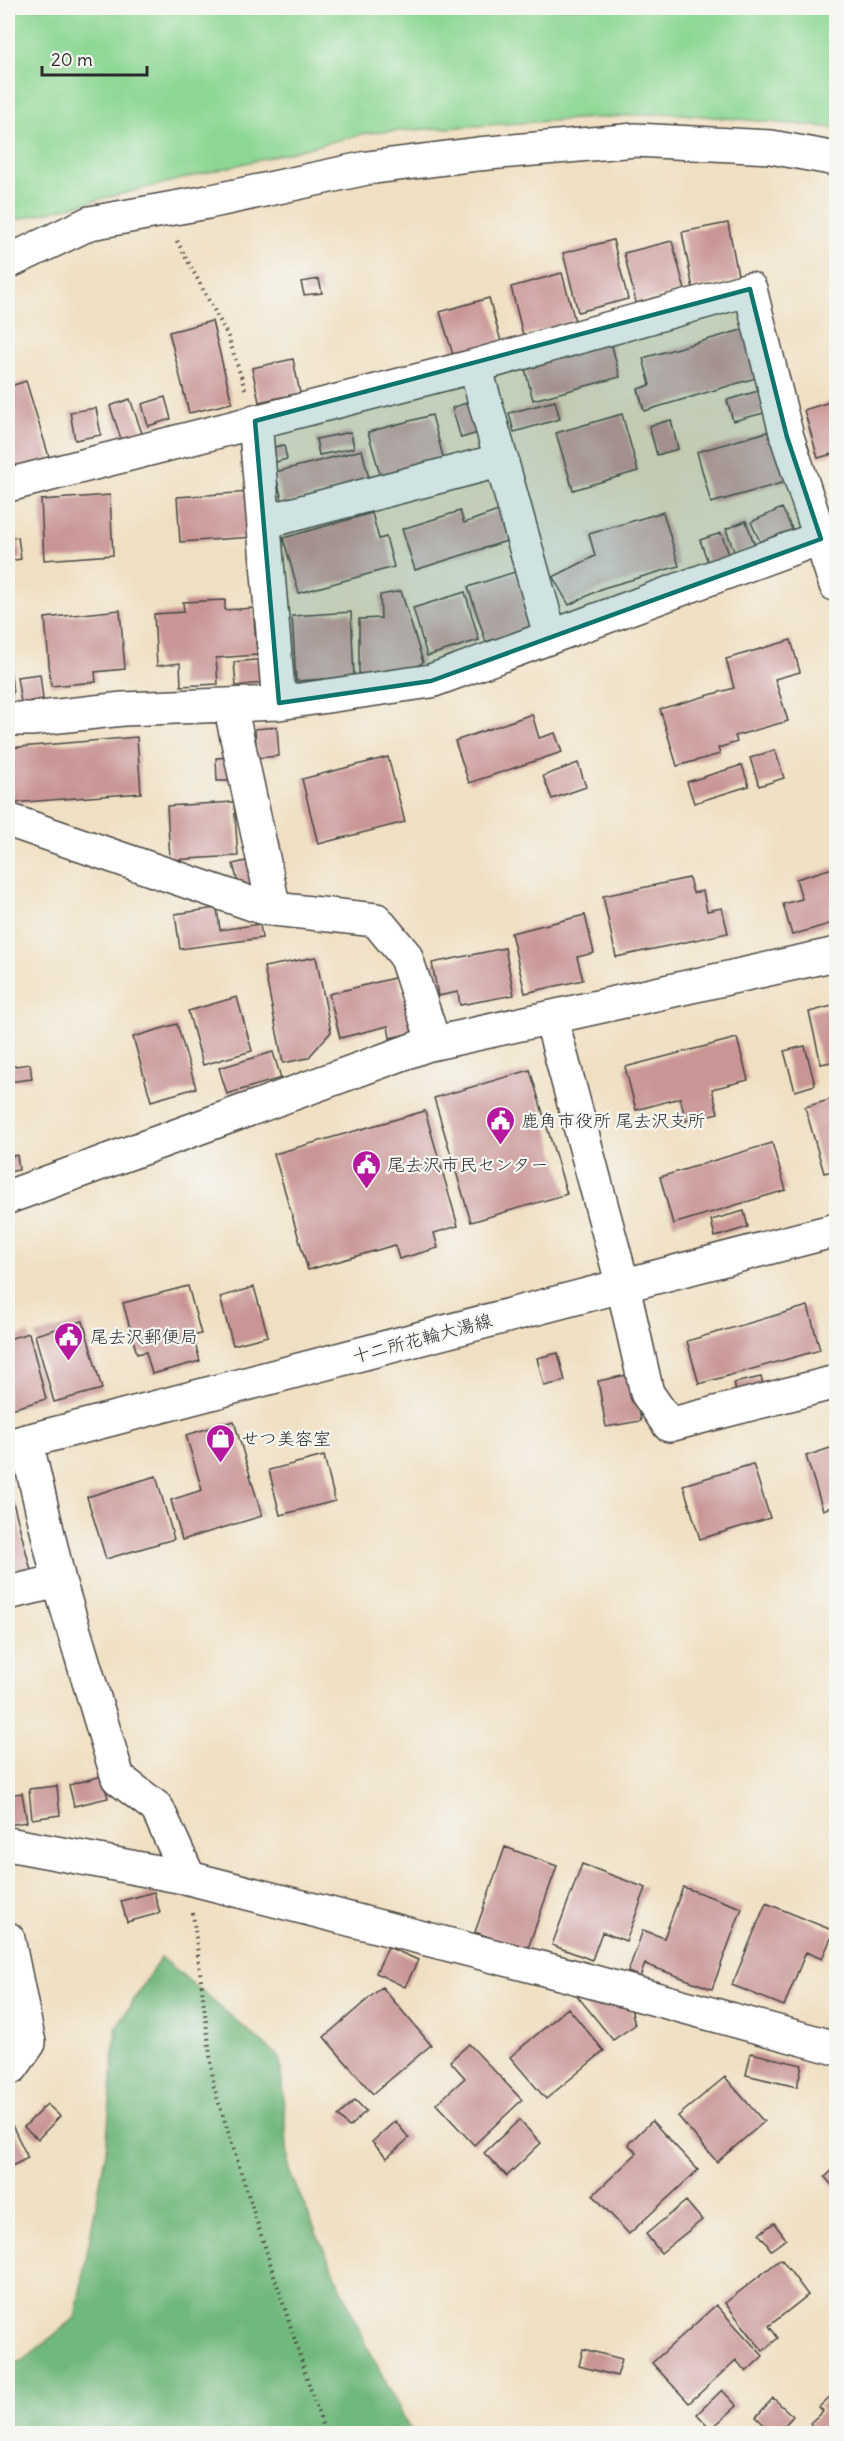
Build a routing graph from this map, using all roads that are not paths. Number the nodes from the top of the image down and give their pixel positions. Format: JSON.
{"nodes":[{"id":1,"x":837,"y":159,"type":"edge"},
{"id":2,"x":8,"y":262,"type":"edge"},
{"id":3,"x":475,"y":366,"type":"junction"},
{"id":4,"x":255,"y":421,"type":"junction"},
{"id":5,"x":502,"y":460,"type":"junction"},
{"id":6,"x":8,"y":485,"type":"edge"},
{"id":7,"x":264,"y":522,"type":"junction"},
{"id":8,"x":829,"y":535,"type":"edge"},
{"id":9,"x":837,"y":585,"type":"edge"},
{"id":10,"x":550,"y":635,"type":"junction"},
{"id":11,"x":279,"y":703,"type":"junction"},
{"id":12,"x":230,"y":705,"type":"junction"},
{"id":13,"x":8,"y":719,"type":"edge"},
{"id":14,"x":8,"y":820,"type":"edge"},
{"id":15,"x":274,"y":909,"type":"junction"},
{"id":16,"x":837,"y":954,"type":"edge"},
{"id":17,"x":551,"y":1018,"type":"junction"},
{"id":18,"x":434,"y":1043,"type":"junction"},
{"id":19,"x":8,"y":1197,"type":"edge"},
{"id":20,"x":837,"y":1230,"type":"edge"},
{"id":21,"x":623,"y":1286,"type":"junction"},
{"id":22,"x":837,"y":1382,"type":"edge"},
{"id":23,"x":17,"y":1444,"type":"edge"},
{"id":24,"x":59,"y":1581,"type":"junction"},
{"id":25,"x":8,"y":1593,"type":"edge"},
{"id":26,"x":8,"y":1844,"type":"edge"},
{"id":27,"x":189,"y":1878,"type":"junction"},
{"id":28,"x":8,"y":1939,"type":"edge"},
{"id":29,"x":837,"y":2048,"type":"edge"},
{"id":30,"x":8,"y":2068,"type":"edge"}],
"edges":[{"from":1,"to":2,"type":"street"},
{"from":3,"to":4,"type":"street"},
{"from":3,"to":5,"type":"street"},
{"from":3,"to":8,"type":"street"},
{"from":4,"to":6,"type":"street"},
{"from":4,"to":7,"type":"street"},
{"from":5,"to":7,"type":"street"},
{"from":5,"to":10,"type":"street"},
{"from":7,"to":11,"type":"street"},
{"from":8,"to":9,"type":"street"},
{"from":8,"to":10,"type":"street"},
{"from":10,"to":11,"type":"street"},
{"from":11,"to":12,"type":"street"},
{"from":12,"to":13,"type":"street"},
{"from":12,"to":15,"type":"street"},
{"from":14,"to":15,"type":"street"},
{"from":15,"to":18,"type":"street"},
{"from":16,"to":17,"type":"street"},
{"from":17,"to":18,"type":"street"},
{"from":17,"to":21,"type":"street"},
{"from":18,"to":19,"type":"street"},
{"from":20,"to":21,"type":"street","name":"十二所花輪大湯線"},
{"from":21,"to":22,"type":"street"},
{"from":21,"to":23,"type":"street","name":"十二所花輪大湯線"},
{"from":23,"to":24,"type":"street"},
{"from":24,"to":25,"type":"street"},
{"from":24,"to":27,"type":"street"},
{"from":26,"to":27,"type":"street"},
{"from":27,"to":29,"type":"street"},
{"from":28,"to":30,"type":"street"}]}
